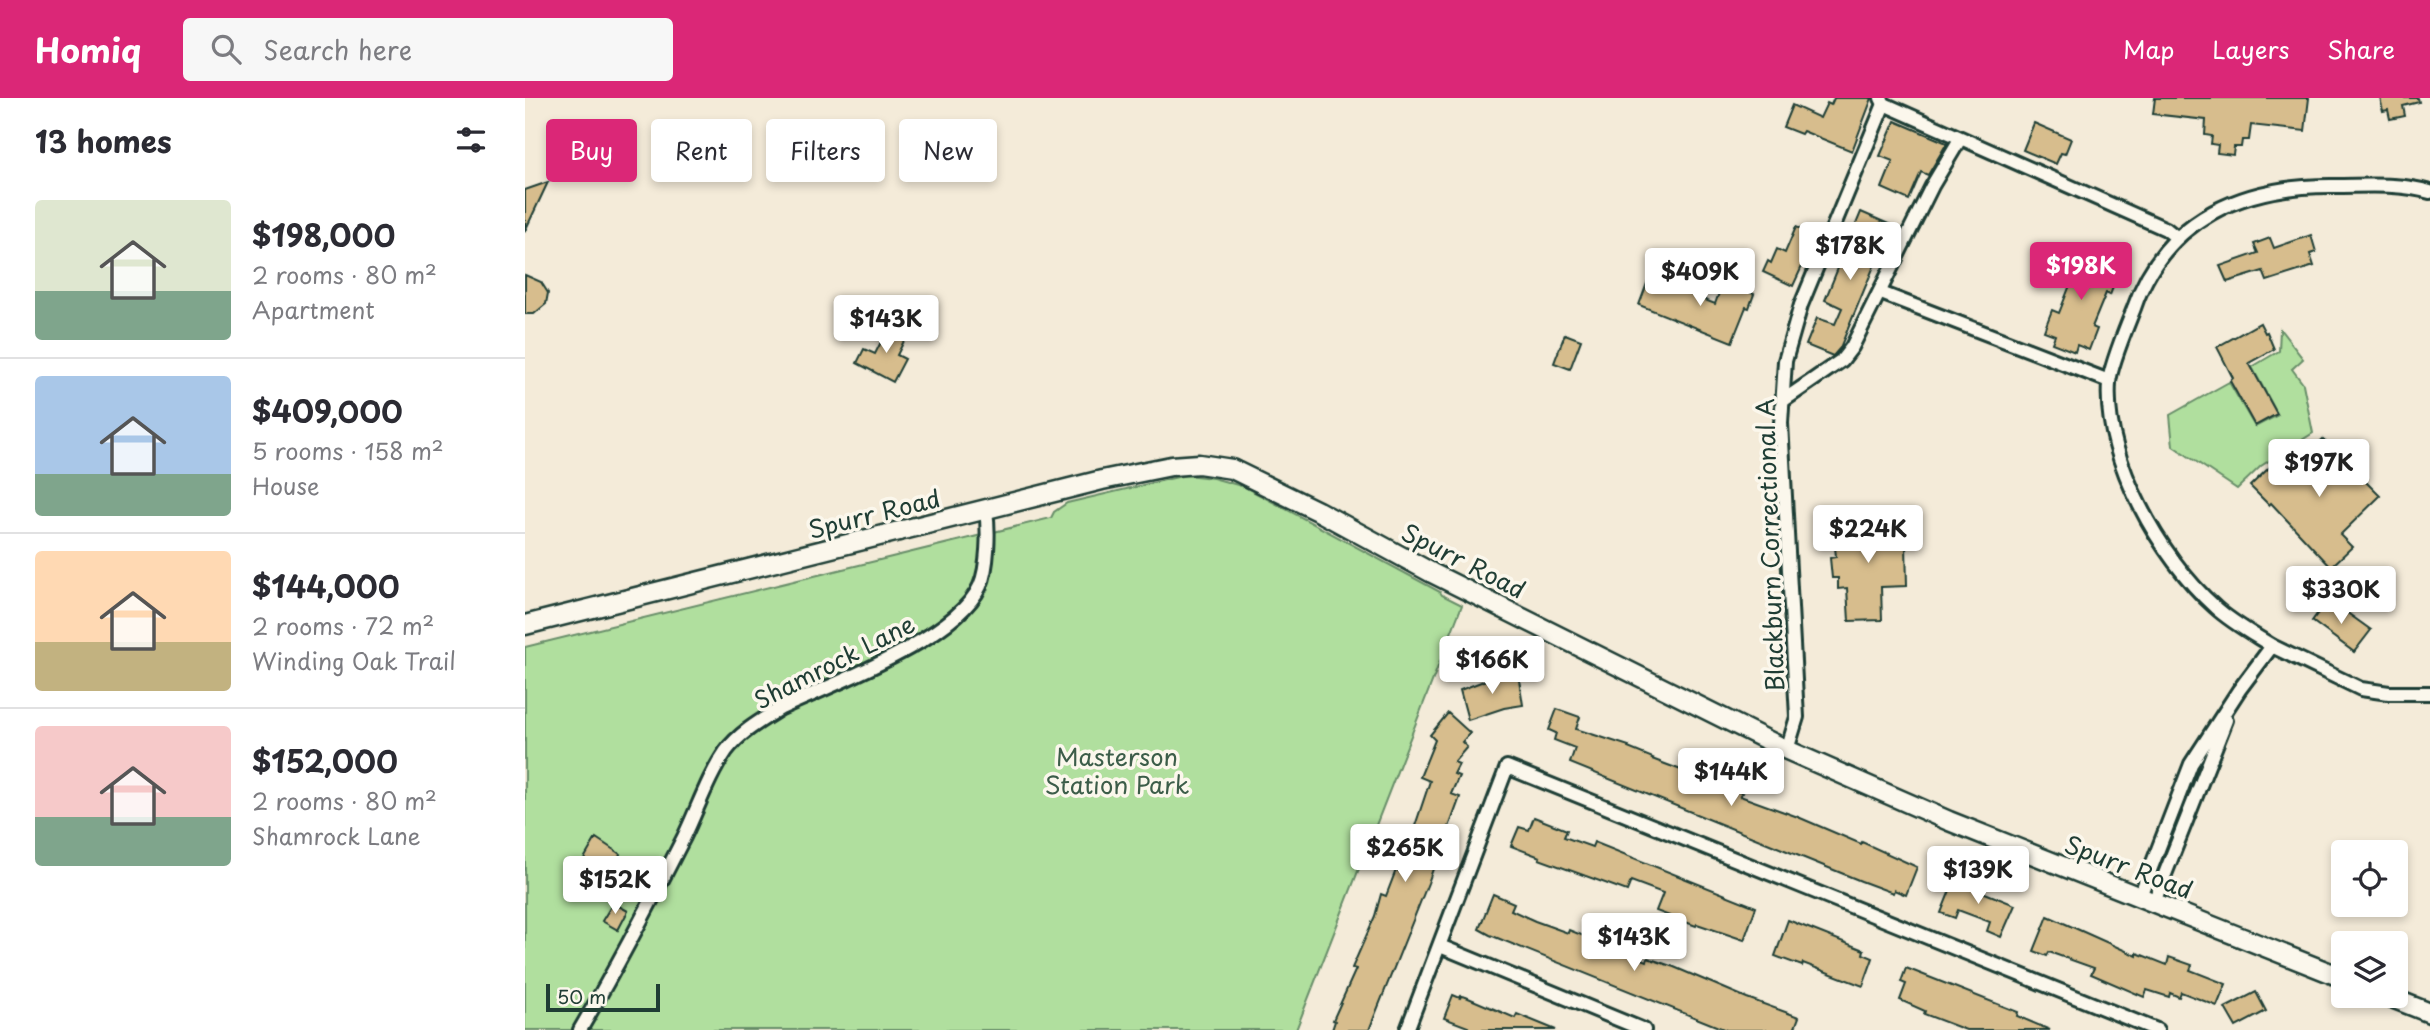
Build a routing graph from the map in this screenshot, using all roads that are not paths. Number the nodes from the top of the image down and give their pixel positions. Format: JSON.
{"nodes":[{"id":1,"x":1882,"y":101,"type":"edge"},
{"id":2,"x":1960,"y":139,"type":"junction"},
{"id":3,"x":2430,"y":192,"type":"edge"},
{"id":4,"x":2176,"y":237,"type":"junction"},
{"id":5,"x":1881,"y":293,"type":"junction"},
{"id":6,"x":2109,"y":381,"type":"junction"},
{"id":7,"x":1784,"y":400,"type":"junction"},
{"id":8,"x":986,"y":511,"type":"junction"},
{"id":9,"x":525,"y":625,"type":"edge"},
{"id":10,"x":2272,"y":646,"type":"junction"},
{"id":11,"x":2430,"y":693,"type":"edge"},
{"id":12,"x":1787,"y":750,"type":"junction"},
{"id":13,"x":2147,"y":899,"type":"junction"},
{"id":14,"x":1440,"y":946,"type":"junction"},
{"id":15,"x":2331,"y":973,"type":"edge"},
{"id":16,"x":2408,"y":1004,"type":"edge"},
{"id":17,"x":2430,"y":1013,"type":"edge"},
{"id":18,"x":580,"y":1030,"type":"edge"},
{"id":19,"x":1407,"y":1030,"type":"edge"},
{"id":20,"x":1644,"y":1030,"type":"edge"},
{"id":21,"x":2157,"y":1030,"type":"edge"}],
"edges":[{"from":1,"to":2,"type":"street"},
{"from":1,"to":7,"type":"street","name":"Blackburn Correctional A"},
{"from":2,"to":4,"type":"street"},
{"from":2,"to":5,"type":"street"},
{"from":3,"to":4,"type":"street"},
{"from":4,"to":6,"type":"street"},
{"from":5,"to":6,"type":"street"},
{"from":5,"to":7,"type":"street"},
{"from":6,"to":10,"type":"street"},
{"from":7,"to":12,"type":"street","name":"Blackburn Correctional A"},
{"from":8,"to":9,"type":"street","name":"Spurr Road"},
{"from":8,"to":12,"type":"street","name":"Spurr Road"},
{"from":8,"to":18,"type":"street","name":"Shamrock Lane"},
{"from":10,"to":11,"type":"street"},
{"from":10,"to":13,"type":"street"},
{"from":12,"to":13,"type":"street","name":"Spurr Road"},
{"from":13,"to":15,"type":"street","name":"Spurr Road"},
{"from":14,"to":19,"type":"street"},
{"from":14,"to":20,"type":"street"},
{"from":14,"to":21,"type":"street"},
{"from":16,"to":17,"type":"street"}]}
